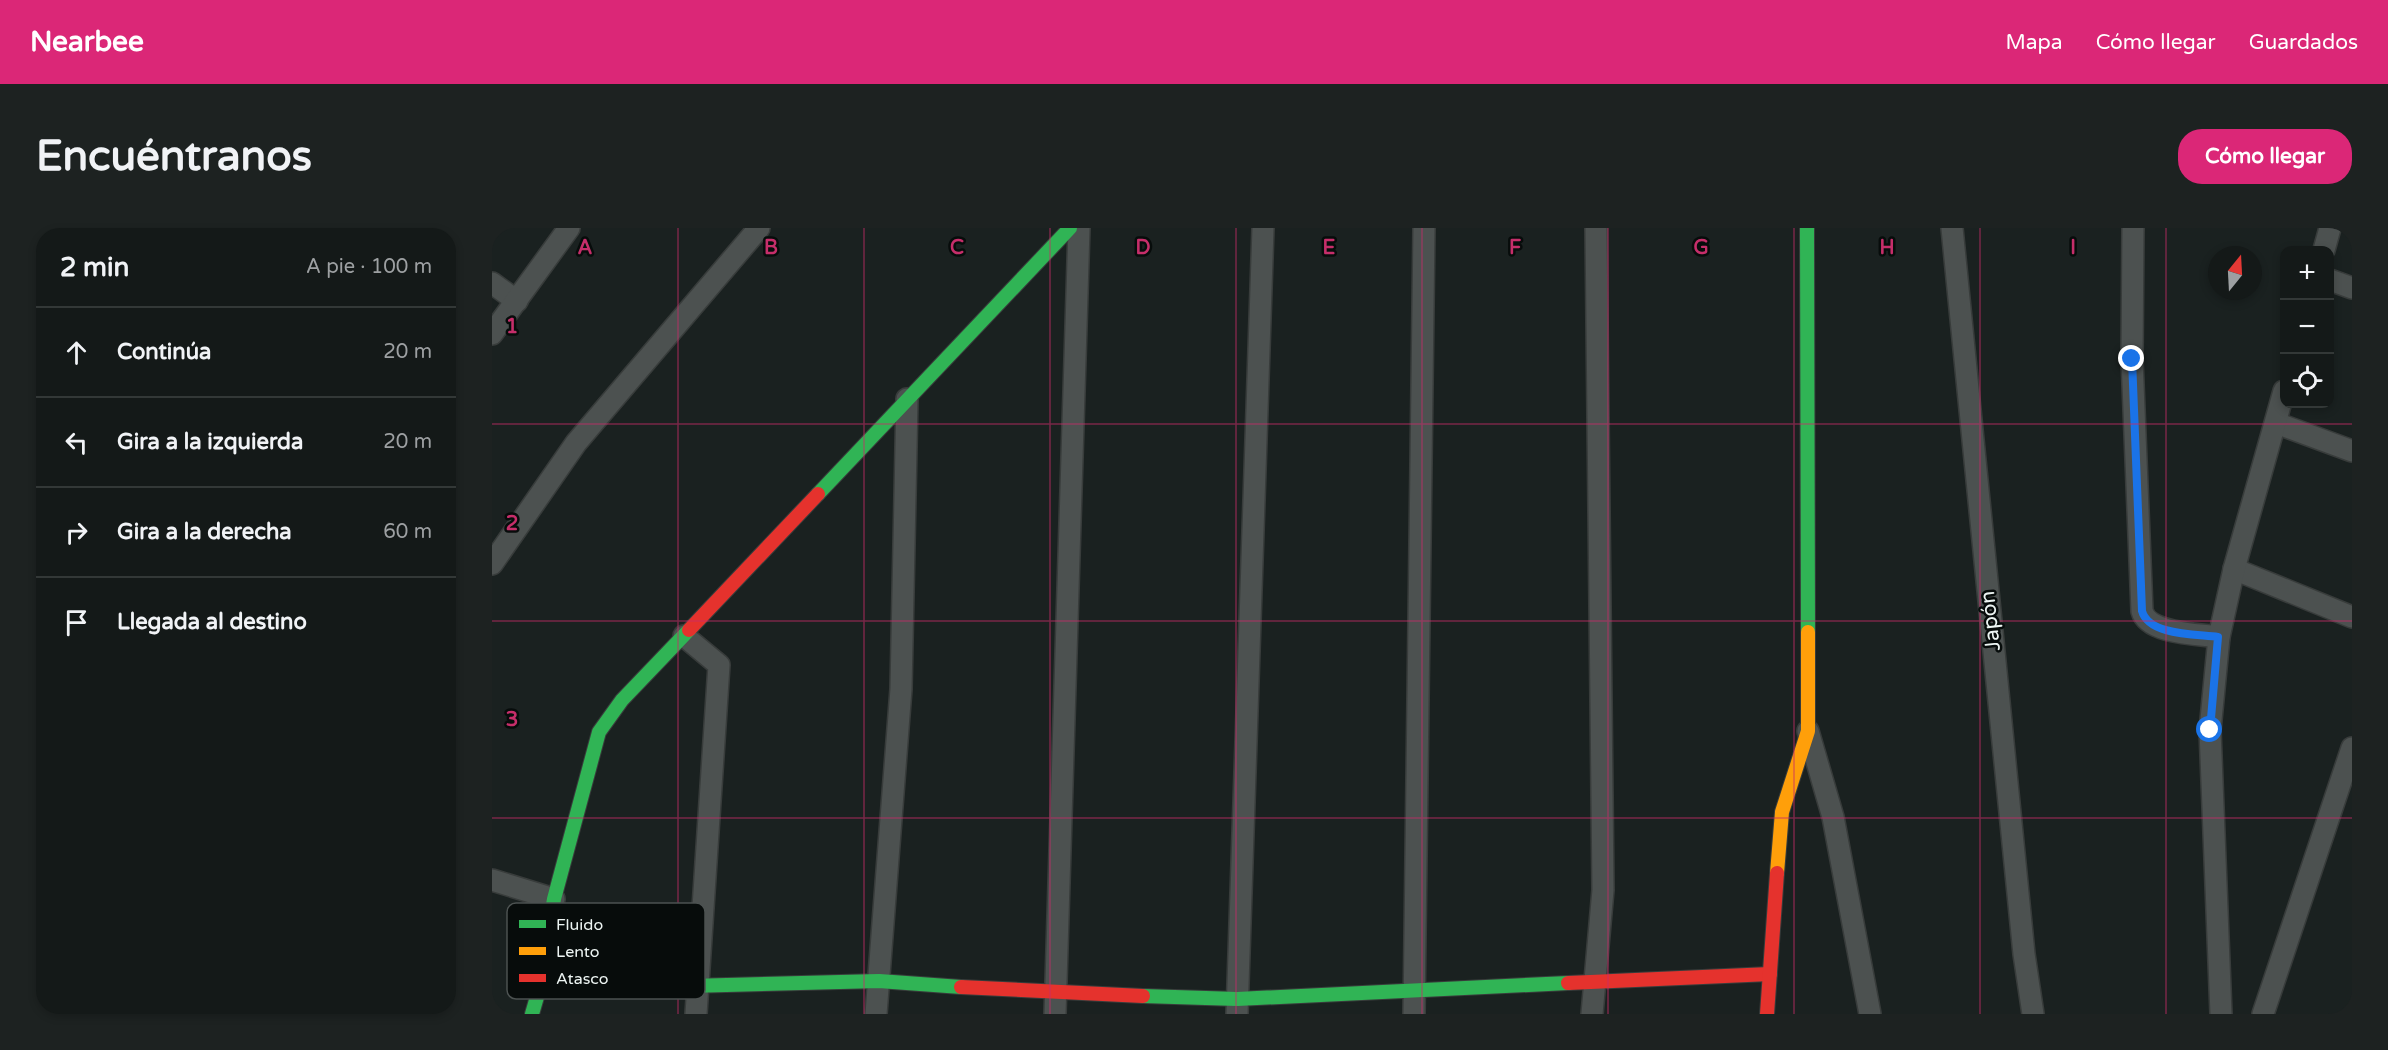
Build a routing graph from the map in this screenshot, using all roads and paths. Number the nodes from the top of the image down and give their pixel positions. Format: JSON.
{"nodes":[{"id":1,"x":569,"y":228,"type":"edge"},
{"id":2,"x":759,"y":228,"type":"edge"},
{"id":3,"x":1070,"y":228,"type":"edge"},
{"id":4,"x":1079,"y":228,"type":"edge"},
{"id":5,"x":1263,"y":228,"type":"edge"},
{"id":6,"x":1424,"y":228,"type":"edge"},
{"id":7,"x":1596,"y":228,"type":"edge"},
{"id":8,"x":1807,"y":228,"type":"edge"},
{"id":9,"x":1952,"y":228,"type":"edge"},
{"id":10,"x":2133,"y":228,"type":"edge"},
{"id":11,"x":2330,"y":228,"type":"edge"},
{"id":12,"x":2325,"y":246,"type":"edge"},
{"id":13,"x":2334,"y":281,"type":"edge"},
{"id":14,"x":492,"y":284,"type":"edge"},
{"id":15,"x":2352,"y":288,"type":"edge"},
{"id":16,"x":517,"y":301,"type":"junction"},
{"id":17,"x":492,"y":334,"type":"edge"},
{"id":18,"x":907,"y":399,"type":"junction"},
{"id":19,"x":2280,"y":407,"type":"edge"},
{"id":20,"x":2276,"y":423,"type":"junction"},
{"id":21,"x":2352,"y":451,"type":"edge"},
{"id":22,"x":492,"y":564,"type":"edge"},
{"id":23,"x":2234,"y":569,"type":"junction"},
{"id":24,"x":2352,"y":616,"type":"edge"},
{"id":25,"x":684,"y":636,"type":"junction"},
{"id":26,"x":2218,"y":637,"type":"junction"},
{"id":27,"x":1808,"y":731,"type":"junction"},
{"id":28,"x":2352,"y":748,"type":"edge"},
{"id":29,"x":492,"y":880,"type":"edge"},
{"id":30,"x":554,"y":899,"type":"junction"},
{"id":31,"x":553,"y":903,"type":"edge"},
{"id":32,"x":702,"y":903,"type":"edge"},
{"id":33,"x":1770,"y":974,"type":"junction"},
{"id":34,"x":879,"y":981,"type":"junction"},
{"id":35,"x":1595,"y":982,"type":"junction"},
{"id":36,"x":705,"y":986,"type":"edge"},
{"id":37,"x":1415,"y":992,"type":"junction"},
{"id":38,"x":536,"y":999,"type":"edge"},
{"id":39,"x":1056,"y":1004,"type":"edge"},
{"id":40,"x":1237,"y":1006,"type":"edge"},
{"id":41,"x":532,"y":1014,"type":"edge"},
{"id":42,"x":876,"y":1014,"type":"edge"},
{"id":43,"x":1414,"y":1014,"type":"edge"},
{"id":44,"x":1592,"y":1014,"type":"edge"},
{"id":45,"x":1767,"y":1014,"type":"edge"},
{"id":46,"x":1870,"y":1014,"type":"edge"},
{"id":47,"x":2033,"y":1014,"type":"edge"},
{"id":48,"x":2221,"y":1014,"type":"edge"},
{"id":49,"x":2263,"y":1014,"type":"edge"}],
"edges":[{"from":1,"to":16,"type":"street"},
{"from":2,"to":22,"type":"street"},
{"from":3,"to":18,"type":"street"},
{"from":4,"to":39,"type":"street"},
{"from":5,"to":40,"type":"street"},
{"from":6,"to":37,"type":"street"},
{"from":7,"to":35,"type":"street"},
{"from":8,"to":27,"type":"street"},
{"from":9,"to":47,"type":"street","name":"Japón"},
{"from":10,"to":26,"type":"street"},
{"from":11,"to":12,"type":"street"},
{"from":13,"to":15,"type":"street"},
{"from":14,"to":16,"type":"street"},
{"from":16,"to":17,"type":"street"},
{"from":18,"to":25,"type":"street"},
{"from":18,"to":34,"type":"street"},
{"from":19,"to":20,"type":"street"},
{"from":20,"to":21,"type":"street"},
{"from":20,"to":23,"type":"street"},
{"from":23,"to":24,"type":"street"},
{"from":23,"to":26,"type":"street"},
{"from":25,"to":30,"type":"street"},
{"from":25,"to":32,"type":"street"},
{"from":26,"to":48,"type":"street"},
{"from":27,"to":33,"type":"street"},
{"from":27,"to":46,"type":"street"},
{"from":28,"to":49,"type":"street"},
{"from":29,"to":30,"type":"street"},
{"from":30,"to":31,"type":"street"},
{"from":33,"to":35,"type":"street"},
{"from":33,"to":45,"type":"street"},
{"from":34,"to":36,"type":"street"},
{"from":34,"to":39,"type":"street"},
{"from":34,"to":42,"type":"street"},
{"from":35,"to":37,"type":"street"},
{"from":35,"to":44,"type":"street"},
{"from":37,"to":40,"type":"street"},
{"from":37,"to":43,"type":"street"},
{"from":38,"to":41,"type":"street"},
{"from":39,"to":40,"type":"street"}]}
